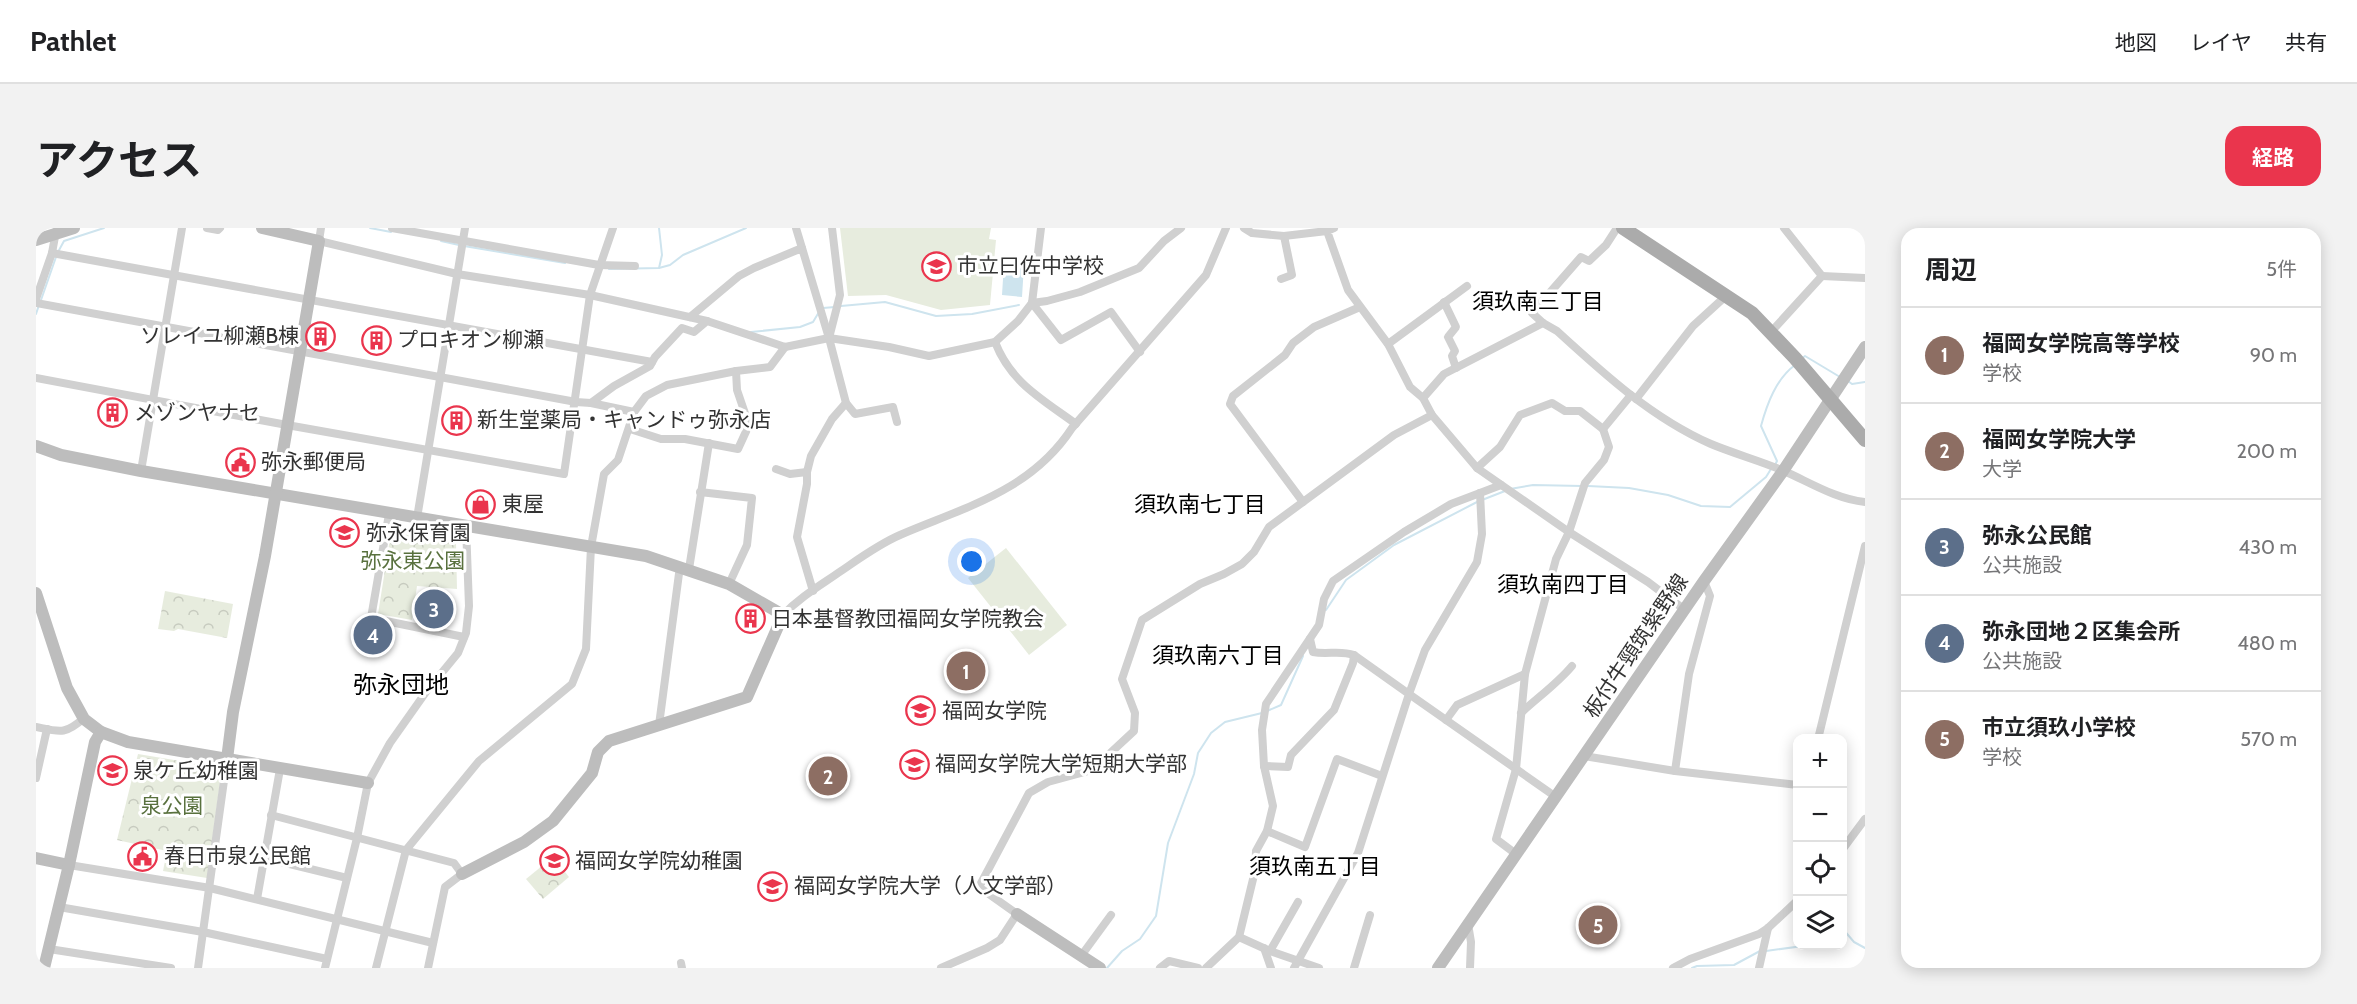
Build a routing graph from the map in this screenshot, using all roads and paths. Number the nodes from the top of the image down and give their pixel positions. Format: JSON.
{"nodes":[{"id":1,"x":74,"y":228,"type":"edge"},
{"id":2,"x":183,"y":228,"type":"edge"},
{"id":3,"x":207,"y":228,"type":"edge"},
{"id":4,"x":220,"y":228,"type":"edge"},
{"id":5,"x":262,"y":228,"type":"edge"},
{"id":6,"x":321,"y":228,"type":"edge"},
{"id":7,"x":392,"y":228,"type":"edge"},
{"id":8,"x":465,"y":228,"type":"edge"},
{"id":9,"x":613,"y":228,"type":"edge"},
{"id":10,"x":795,"y":228,"type":"edge"},
{"id":11,"x":832,"y":228,"type":"edge"},
{"id":12,"x":1041,"y":228,"type":"edge"},
{"id":13,"x":1181,"y":228,"type":"edge"},
{"id":14,"x":1226,"y":228,"type":"edge"},
{"id":15,"x":1244,"y":228,"type":"edge"},
{"id":16,"x":1617,"y":228,"type":"edge"},
{"id":17,"x":1623,"y":228,"type":"edge"},
{"id":18,"x":1784,"y":228,"type":"edge"},
{"id":19,"x":1331,"y":230,"type":"edge"},
{"id":20,"x":56,"y":231,"type":"edge"},
{"id":21,"x":1284,"y":236,"type":"junction"},
{"id":22,"x":36,"y":240,"type":"edge"},
{"id":23,"x":319,"y":241,"type":"junction"},
{"id":24,"x":463,"y":242,"type":"junction"},
{"id":25,"x":802,"y":248,"type":"junction"},
{"id":26,"x":57,"y":254,"type":"junction"},
{"id":27,"x":635,"y":266,"type":"dead end"},
{"id":28,"x":598,"y":268,"type":"junction"},
{"id":29,"x":457,"y":274,"type":"junction"},
{"id":30,"x":174,"y":275,"type":"junction"},
{"id":31,"x":1822,"y":276,"type":"junction"},
{"id":32,"x":1865,"y":278,"type":"edge"},
{"id":33,"x":1281,"y":279,"type":"dead end"},
{"id":34,"x":1467,"y":286,"type":"dead end"},
{"id":35,"x":590,"y":295,"type":"junction"},
{"id":36,"x":1727,"y":295,"type":"junction"},
{"id":37,"x":308,"y":300,"type":"junction"},
{"id":38,"x":1444,"y":302,"type":"junction"},
{"id":39,"x":39,"y":303,"type":"edge"},
{"id":40,"x":1032,"y":303,"type":"junction"},
{"id":41,"x":1360,"y":307,"type":"junction"},
{"id":42,"x":690,"y":317,"type":"junction"},
{"id":43,"x":707,"y":321,"type":"junction"},
{"id":44,"x":1543,"y":323,"type":"junction"},
{"id":45,"x":448,"y":325,"type":"junction"},
{"id":46,"x":166,"y":328,"type":"junction"},
{"id":47,"x":1771,"y":332,"type":"junction"},
{"id":48,"x":829,"y":338,"type":"junction"},
{"id":49,"x":995,"y":342,"type":"junction"},
{"id":50,"x":1388,"y":344,"type":"junction"},
{"id":51,"x":785,"y":347,"type":"junction"},
{"id":52,"x":1865,"y":347,"type":"edge"},
{"id":53,"x":582,"y":350,"type":"junction"},
{"id":54,"x":1140,"y":352,"type":"junction"},
{"id":55,"x":300,"y":353,"type":"junction"},
{"id":56,"x":652,"y":362,"type":"junction"},
{"id":57,"x":1861,"y":362,"type":"edge"},
{"id":58,"x":1456,"y":368,"type":"junction"},
{"id":59,"x":736,"y":371,"type":"junction"},
{"id":60,"x":36,"y":378,"type":"edge"},
{"id":61,"x":440,"y":378,"type":"junction"},
{"id":62,"x":1634,"y":397,"type":"junction"},
{"id":63,"x":1423,"y":398,"type":"junction"},
{"id":64,"x":1830,"y":399,"type":"junction"},
{"id":65,"x":152,"y":400,"type":"junction"},
{"id":66,"x":576,"y":402,"type":"junction"},
{"id":67,"x":846,"y":402,"type":"junction"},
{"id":68,"x":591,"y":403,"type":"junction"},
{"id":69,"x":634,"y":412,"type":"junction"},
{"id":70,"x":1432,"y":415,"type":"junction"},
{"id":71,"x":897,"y":422,"type":"dead end"},
{"id":72,"x":1076,"y":424,"type":"junction"},
{"id":73,"x":287,"y":425,"type":"junction"},
{"id":74,"x":630,"y":429,"type":"junction"},
{"id":75,"x":1603,"y":429,"type":"junction"},
{"id":76,"x":1865,"y":440,"type":"edge"},
{"id":77,"x":709,"y":443,"type":"junction"},
{"id":78,"x":36,"y":446,"type":"edge"},
{"id":79,"x":428,"y":450,"type":"junction"},
{"id":80,"x":1477,"y":468,"type":"junction"},
{"id":81,"x":776,"y":469,"type":"dead end"},
{"id":82,"x":141,"y":471,"type":"junction"},
{"id":83,"x":1783,"y":471,"type":"junction"},
{"id":84,"x":807,"y":472,"type":"junction"},
{"id":85,"x":1501,"y":485,"type":"junction"},
{"id":86,"x":700,"y":492,"type":"junction"},
{"id":87,"x":1480,"y":493,"type":"junction"},
{"id":88,"x":275,"y":495,"type":"junction"},
{"id":89,"x":1303,"y":502,"type":"junction"},
{"id":90,"x":1865,"y":502,"type":"edge"},
{"id":91,"x":389,"y":514,"type":"junction"},
{"id":92,"x":417,"y":518,"type":"junction"},
{"id":93,"x":466,"y":526,"type":"junction"},
{"id":94,"x":1569,"y":532,"type":"junction"},
{"id":95,"x":1865,"y":546,"type":"edge"},
{"id":96,"x":591,"y":547,"type":"junction"},
{"id":97,"x":684,"y":567,"type":"junction"},
{"id":98,"x":1704,"y":581,"type":"junction"},
{"id":99,"x":729,"y":584,"type":"junction"},
{"id":100,"x":813,"y":591,"type":"junction"},
{"id":101,"x":36,"y":593,"type":"edge"},
{"id":102,"x":1685,"y":610,"type":"junction"},
{"id":103,"x":783,"y":615,"type":"junction"},
{"id":104,"x":464,"y":637,"type":"junction"},
{"id":105,"x":1310,"y":639,"type":"junction"},
{"id":106,"x":1354,"y":655,"type":"junction"},
{"id":107,"x":1572,"y":666,"type":"dead end"},
{"id":108,"x":1525,"y":674,"type":"junction"},
{"id":109,"x":1409,"y":694,"type":"junction"},
{"id":110,"x":1521,"y":713,"type":"junction"},
{"id":111,"x":84,"y":718,"type":"junction"},
{"id":112,"x":1446,"y":720,"type":"junction"},
{"id":113,"x":659,"y":725,"type":"junction"},
{"id":114,"x":36,"y":727,"type":"edge"},
{"id":115,"x":47,"y":729,"type":"junction"},
{"id":116,"x":101,"y":732,"type":"junction"},
{"id":117,"x":1819,"y":734,"type":"edge"},
{"id":118,"x":1584,"y":756,"type":"junction"},
{"id":119,"x":227,"y":759,"type":"junction"},
{"id":120,"x":1264,"y":766,"type":"junction"},
{"id":121,"x":280,"y":769,"type":"junction"},
{"id":122,"x":1516,"y":769,"type":"junction"},
{"id":123,"x":1675,"y":771,"type":"junction"},
{"id":124,"x":36,"y":774,"type":"edge"},
{"id":125,"x":1382,"y":776,"type":"junction"},
{"id":126,"x":368,"y":783,"type":"junction"},
{"id":127,"x":1793,"y":785,"type":"edge"},
{"id":128,"x":1556,"y":797,"type":"junction"},
{"id":129,"x":271,"y":815,"type":"junction"},
{"id":130,"x":1865,"y":819,"type":"edge"},
{"id":131,"x":1267,"y":831,"type":"junction"},
{"id":132,"x":357,"y":837,"type":"junction"},
{"id":133,"x":1847,"y":838,"type":"edge"},
{"id":134,"x":406,"y":850,"type":"junction"},
{"id":135,"x":1516,"y":854,"type":"junction"},
{"id":136,"x":36,"y":858,"type":"edge"},
{"id":137,"x":265,"y":858,"type":"junction"},
{"id":138,"x":69,"y":865,"type":"junction"},
{"id":139,"x":462,"y":874,"type":"junction"},
{"id":140,"x":347,"y":878,"type":"junction"},
{"id":141,"x":210,"y":888,"type":"junction"},
{"id":142,"x":257,"y":899,"type":"junction"},
{"id":143,"x":1298,"y":902,"type":"dead end"},
{"id":144,"x":1793,"y":904,"type":"edge"},
{"id":145,"x":59,"y":907,"type":"junction"},
{"id":146,"x":1017,"y":914,"type":"junction"},
{"id":147,"x":1111,"y":915,"type":"dead end"},
{"id":148,"x":1370,"y":915,"type":"dead end"},
{"id":149,"x":336,"y":918,"type":"junction"},
{"id":150,"x":1468,"y":924,"type":"junction"},
{"id":151,"x":1768,"y":928,"type":"junction"},
{"id":152,"x":385,"y":931,"type":"junction"},
{"id":153,"x":203,"y":932,"type":"junction"},
{"id":154,"x":1239,"y":937,"type":"junction"},
{"id":155,"x":433,"y":943,"type":"junction"},
{"id":156,"x":49,"y":949,"type":"junction"},
{"id":157,"x":1267,"y":950,"type":"junction"},
{"id":158,"x":1081,"y":956,"type":"junction"},
{"id":159,"x":326,"y":964,"type":"edge"},
{"id":160,"x":1296,"y":964,"type":"edge"},
{"id":161,"x":44,"y":968,"type":"edge"},
{"id":162,"x":171,"y":968,"type":"edge"},
{"id":163,"x":198,"y":968,"type":"edge"},
{"id":164,"x":376,"y":968,"type":"edge"},
{"id":165,"x":428,"y":968,"type":"edge"},
{"id":166,"x":941,"y":968,"type":"edge"},
{"id":167,"x":1100,"y":968,"type":"edge"},
{"id":168,"x":1160,"y":968,"type":"edge"},
{"id":169,"x":1198,"y":968,"type":"edge"},
{"id":170,"x":1206,"y":968,"type":"edge"},
{"id":171,"x":1271,"y":968,"type":"edge"},
{"id":172,"x":1319,"y":968,"type":"edge"},
{"id":173,"x":1354,"y":968,"type":"edge"},
{"id":174,"x":1438,"y":968,"type":"edge"},
{"id":175,"x":1470,"y":968,"type":"edge"},
{"id":176,"x":1673,"y":968,"type":"edge"},
{"id":177,"x":1759,"y":968,"type":"edge"}],
"edges":[{"from":1,"to":20,"type":"street"},
{"from":2,"to":30,"type":"street"},
{"from":3,"to":4,"type":"street"},
{"from":5,"to":23,"type":"street"},
{"from":6,"to":23,"type":"street"},
{"from":7,"to":24,"type":"street"},
{"from":8,"to":24,"type":"street"},
{"from":9,"to":28,"type":"street"},
{"from":10,"to":25,"type":"street"},
{"from":11,"to":48,"type":"street"},
{"from":12,"to":40,"type":"street"},
{"from":13,"to":40,"type":"street"},
{"from":14,"to":54,"type":"street"},
{"from":15,"to":21,"type":"street"},
{"from":16,"to":44,"type":"street"},
{"from":17,"to":36,"type":"main road"},
{"from":18,"to":31,"type":"street"},
{"from":19,"to":21,"type":"street"},
{"from":19,"to":41,"type":"street"},
{"from":20,"to":22,"type":"street"},
{"from":20,"to":26,"type":"street"},
{"from":21,"to":33,"type":"street"},
{"from":23,"to":29,"type":"street"},
{"from":23,"to":37,"type":"street"},
{"from":24,"to":28,"type":"street"},
{"from":24,"to":29,"type":"street"},
{"from":25,"to":42,"type":"street"},
{"from":25,"to":48,"type":"street"},
{"from":26,"to":30,"type":"street"},
{"from":26,"to":39,"type":"street"},
{"from":27,"to":28,"type":"street"},
{"from":28,"to":35,"type":"street"},
{"from":29,"to":35,"type":"street"},
{"from":29,"to":45,"type":"street"},
{"from":30,"to":37,"type":"street"},
{"from":30,"to":46,"type":"street"},
{"from":31,"to":32,"type":"street"},
{"from":31,"to":47,"type":"street"},
{"from":34,"to":38,"type":"street"},
{"from":35,"to":42,"type":"street"},
{"from":35,"to":53,"type":"street"},
{"from":36,"to":47,"type":"main road"},
{"from":36,"to":62,"type":"street"},
{"from":37,"to":45,"type":"street"},
{"from":37,"to":55,"type":"street"},
{"from":38,"to":50,"type":"street"},
{"from":38,"to":58,"type":"street"},
{"from":39,"to":46,"type":"street"},
{"from":40,"to":49,"type":"street"},
{"from":40,"to":54,"type":"street"},
{"from":41,"to":50,"type":"street"},
{"from":41,"to":89,"type":"street"},
{"from":42,"to":43,"type":"street"},
{"from":43,"to":51,"type":"street"},
{"from":43,"to":56,"type":"street"},
{"from":44,"to":58,"type":"street"},
{"from":44,"to":62,"type":"street"},
{"from":45,"to":53,"type":"street"},
{"from":45,"to":61,"type":"street"},
{"from":46,"to":55,"type":"street"},
{"from":46,"to":65,"type":"street"},
{"from":47,"to":64,"type":"main road"},
{"from":48,"to":49,"type":"street"},
{"from":48,"to":51,"type":"street"},
{"from":48,"to":67,"type":"street"},
{"from":49,"to":72,"type":"street"},
{"from":50,"to":63,"type":"street"},
{"from":51,"to":59,"type":"street"},
{"from":52,"to":57,"type":"street","name":"板付牛頸筑紫野線"},
{"from":53,"to":56,"type":"street"},
{"from":53,"to":66,"type":"street"},
{"from":54,"to":72,"type":"street"},
{"from":55,"to":61,"type":"street"},
{"from":55,"to":73,"type":"street"},
{"from":56,"to":68,"type":"street"},
{"from":57,"to":64,"type":"street","name":"板付牛頸筑紫野線"},
{"from":58,"to":63,"type":"street"},
{"from":59,"to":69,"type":"street"},
{"from":59,"to":77,"type":"street"},
{"from":60,"to":65,"type":"street"},
{"from":61,"to":66,"type":"street"},
{"from":61,"to":79,"type":"street"},
{"from":62,"to":75,"type":"street"},
{"from":62,"to":83,"type":"street"},
{"from":63,"to":70,"type":"street"},
{"from":64,"to":76,"type":"main road"},
{"from":64,"to":83,"type":"street","name":"板付牛頸筑紫野線"},
{"from":65,"to":73,"type":"street"},
{"from":65,"to":82,"type":"street"},
{"from":66,"to":68,"type":"street"},
{"from":66,"to":79,"type":"street"},
{"from":67,"to":71,"type":"street"},
{"from":67,"to":84,"type":"street"},
{"from":68,"to":69,"type":"street"},
{"from":69,"to":74,"type":"street"},
{"from":70,"to":80,"type":"street"},
{"from":70,"to":89,"type":"street"},
{"from":72,"to":100,"type":"street"},
{"from":73,"to":79,"type":"street"},
{"from":73,"to":88,"type":"street"},
{"from":74,"to":77,"type":"street"},
{"from":74,"to":96,"type":"street"},
{"from":75,"to":80,"type":"street"},
{"from":75,"to":94,"type":"street"},
{"from":77,"to":86,"type":"street"},
{"from":78,"to":82,"type":"street"},
{"from":79,"to":92,"type":"street"},
{"from":80,"to":85,"type":"street"},
{"from":81,"to":84,"type":"street"},
{"from":82,"to":88,"type":"street"},
{"from":83,"to":90,"type":"street"},
{"from":83,"to":98,"type":"street","name":"板付牛頸筑紫野線"},
{"from":84,"to":100,"type":"street"},
{"from":85,"to":87,"type":"street"},
{"from":85,"to":94,"type":"street"},
{"from":86,"to":97,"type":"street"},
{"from":86,"to":99,"type":"street"},
{"from":87,"to":105,"type":"street"},
{"from":87,"to":109,"type":"street"},
{"from":88,"to":91,"type":"street"},
{"from":88,"to":119,"type":"street"},
{"from":89,"to":146,"type":"street"},
{"from":91,"to":92,"type":"street"},
{"from":91,"to":104,"type":"street"},
{"from":92,"to":93,"type":"street"},
{"from":93,"to":96,"type":"street"},
{"from":93,"to":104,"type":"street"},
{"from":94,"to":102,"type":"street"},
{"from":94,"to":108,"type":"street"},
{"from":95,"to":117,"type":"street"},
{"from":96,"to":97,"type":"street"},
{"from":96,"to":134,"type":"street"},
{"from":97,"to":99,"type":"street"},
{"from":97,"to":113,"type":"street"},
{"from":98,"to":102,"type":"street","name":"板付牛頸筑紫野線"},
{"from":98,"to":123,"type":"street"},
{"from":99,"to":103,"type":"street"},
{"from":100,"to":103,"type":"street"},
{"from":101,"to":111,"type":"street"},
{"from":102,"to":118,"type":"street","name":"板付牛頸筑紫野線"},
{"from":103,"to":113,"type":"street"},
{"from":104,"to":126,"type":"street"},
{"from":105,"to":106,"type":"street"},
{"from":105,"to":120,"type":"street"},
{"from":106,"to":109,"type":"street"},
{"from":106,"to":120,"type":"street"},
{"from":107,"to":110,"type":"street"},
{"from":108,"to":110,"type":"street"},
{"from":108,"to":112,"type":"street"},
{"from":109,"to":112,"type":"street"},
{"from":109,"to":125,"type":"street"},
{"from":110,"to":122,"type":"street"},
{"from":111,"to":115,"type":"street"},
{"from":111,"to":116,"type":"street"},
{"from":112,"to":122,"type":"street"},
{"from":113,"to":139,"type":"street"},
{"from":114,"to":115,"type":"street"},
{"from":115,"to":124,"type":"street"},
{"from":116,"to":119,"type":"street"},
{"from":116,"to":138,"type":"street"},
{"from":118,"to":123,"type":"street"},
{"from":118,"to":128,"type":"street","name":"板付牛頸筑紫野線"},
{"from":119,"to":121,"type":"street"},
{"from":119,"to":141,"type":"street"},
{"from":120,"to":131,"type":"street"},
{"from":121,"to":126,"type":"street"},
{"from":121,"to":129,"type":"street"},
{"from":122,"to":128,"type":"street"},
{"from":122,"to":135,"type":"street"},
{"from":123,"to":127,"type":"street"},
{"from":125,"to":131,"type":"street"},
{"from":125,"to":160,"type":"street"},
{"from":126,"to":132,"type":"street"},
{"from":128,"to":135,"type":"street","name":"板付牛頸筑紫野線"},
{"from":129,"to":132,"type":"street"},
{"from":129,"to":137,"type":"street"},
{"from":130,"to":133,"type":"street"},
{"from":131,"to":154,"type":"street"},
{"from":132,"to":134,"type":"street"},
{"from":132,"to":140,"type":"street"},
{"from":134,"to":139,"type":"street"},
{"from":134,"to":152,"type":"street"},
{"from":135,"to":150,"type":"street","name":"板付牛頸筑紫野線"},
{"from":136,"to":138,"type":"street"},
{"from":137,"to":140,"type":"street"},
{"from":137,"to":142,"type":"street"},
{"from":138,"to":141,"type":"street"},
{"from":138,"to":145,"type":"street"},
{"from":139,"to":155,"type":"street"},
{"from":140,"to":149,"type":"street"},
{"from":141,"to":142,"type":"street"},
{"from":141,"to":153,"type":"street"},
{"from":142,"to":149,"type":"street"},
{"from":143,"to":157,"type":"street"},
{"from":144,"to":151,"type":"street"},
{"from":145,"to":153,"type":"street"},
{"from":145,"to":156,"type":"street"},
{"from":146,"to":158,"type":"street"},
{"from":146,"to":166,"type":"street"},
{"from":147,"to":158,"type":"street"},
{"from":148,"to":173,"type":"street"},
{"from":149,"to":152,"type":"street"},
{"from":149,"to":159,"type":"street"},
{"from":150,"to":174,"type":"street","name":"板付牛頸筑紫野線"},
{"from":150,"to":175,"type":"street"},
{"from":151,"to":176,"type":"street"},
{"from":151,"to":177,"type":"street"},
{"from":152,"to":155,"type":"street"},
{"from":152,"to":164,"type":"street"},
{"from":153,"to":159,"type":"street"},
{"from":153,"to":163,"type":"street"},
{"from":154,"to":157,"type":"street"},
{"from":154,"to":170,"type":"street"},
{"from":155,"to":165,"type":"street"},
{"from":156,"to":161,"type":"street"},
{"from":156,"to":162,"type":"street"},
{"from":157,"to":160,"type":"street"},
{"from":157,"to":171,"type":"street"},
{"from":158,"to":167,"type":"street"},
{"from":160,"to":172,"type":"street"},
{"from":168,"to":169,"type":"street"}]}
